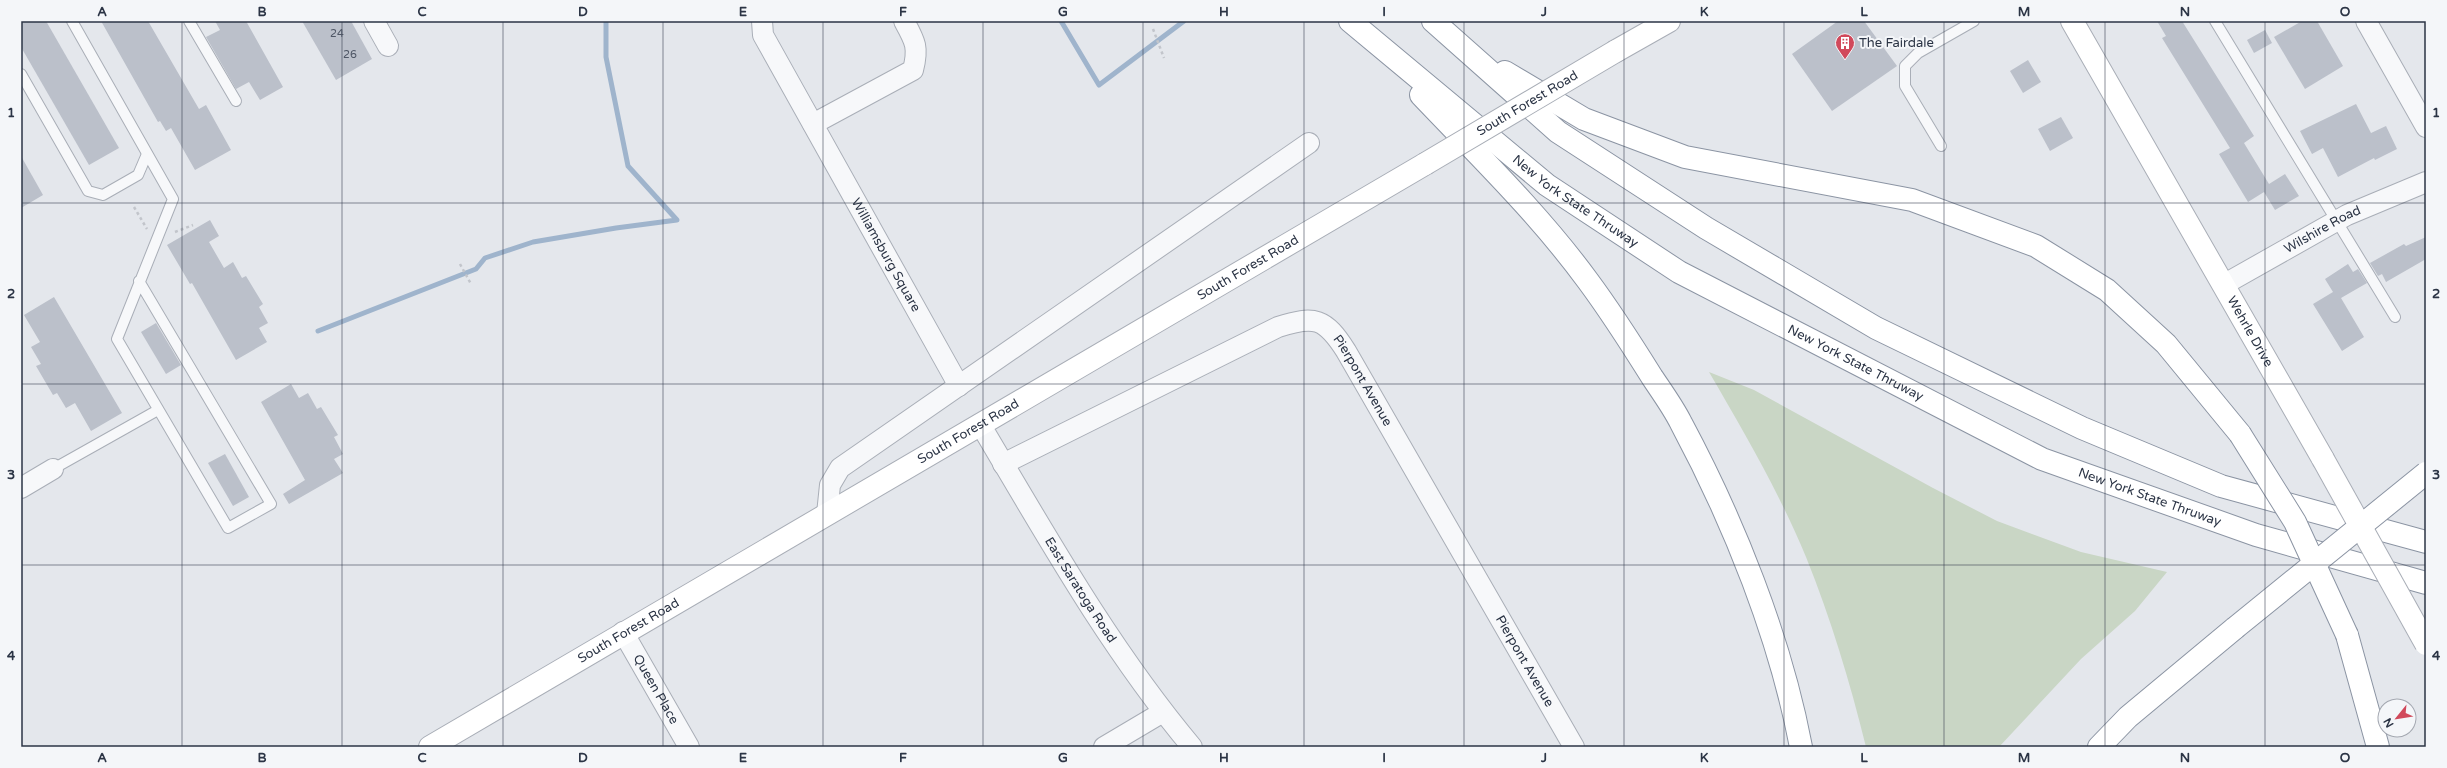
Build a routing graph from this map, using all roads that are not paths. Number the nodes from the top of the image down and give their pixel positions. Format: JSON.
{"nodes":[{"id":1,"x":72,"y":21,"type":"edge"},
{"id":2,"x":189,"y":21,"type":"edge"},
{"id":3,"x":374,"y":21,"type":"edge"},
{"id":4,"x":762,"y":21,"type":"edge"},
{"id":5,"x":904,"y":21,"type":"edge"},
{"id":6,"x":1433,"y":21,"type":"edge"},
{"id":7,"x":1669,"y":21,"type":"edge"},
{"id":8,"x":1974,"y":21,"type":"edge"},
{"id":9,"x":2072,"y":21,"type":"edge"},
{"id":10,"x":2215,"y":21,"type":"edge"},
{"id":11,"x":2366,"y":21,"type":"edge"},
{"id":12,"x":1357,"y":28,"type":"edge"},
{"id":13,"x":1460,"y":45,"type":"junction"},
{"id":14,"x":388,"y":46,"type":"dead end"},
{"id":15,"x":21,"y":74,"type":"edge"},
{"id":16,"x":236,"y":101,"type":"dead end"},
{"id":17,"x":813,"y":124,"type":"junction"},
{"id":18,"x":2426,"y":127,"type":"edge"},
{"id":19,"x":1309,"y":143,"type":"dead end"},
{"id":20,"x":1941,"y":146,"type":"dead end"},
{"id":21,"x":147,"y":154,"type":"junction"},
{"id":22,"x":2426,"y":182,"type":"edge"},
{"id":23,"x":2335,"y":222,"type":"junction"},
{"id":24,"x":139,"y":282,"type":"junction"},
{"id":25,"x":2224,"y":285,"type":"junction"},
{"id":26,"x":2395,"y":317,"type":"dead end"},
{"id":27,"x":959,"y":386,"type":"junction"},
{"id":28,"x":158,"y":410,"type":"junction"},
{"id":29,"x":980,"y":424,"type":"junction"},
{"id":30,"x":1003,"y":464,"type":"junction"},
{"id":31,"x":54,"y":469,"type":"joint"},
{"id":32,"x":2426,"y":473,"type":"edge"},
{"id":33,"x":21,"y":488,"type":"edge"},
{"id":34,"x":827,"y":514,"type":"junction"},
{"id":35,"x":2426,"y":542,"type":"edge"},
{"id":36,"x":2426,"y":583,"type":"edge"},
{"id":37,"x":622,"y":632,"type":"junction"},
{"id":38,"x":2426,"y":644,"type":"edge"},
{"id":39,"x":1163,"y":712,"type":"junction"},
{"id":40,"x":430,"y":747,"type":"edge"},
{"id":41,"x":689,"y":747,"type":"edge"},
{"id":42,"x":1104,"y":747,"type":"edge"},
{"id":43,"x":1192,"y":747,"type":"edge"},
{"id":44,"x":1574,"y":747,"type":"edge"},
{"id":45,"x":1801,"y":747,"type":"edge"},
{"id":46,"x":2099,"y":747,"type":"edge"},
{"id":47,"x":2378,"y":747,"type":"edge"}],
"edges":[{"from":1,"to":21,"type":"lane"},
{"from":2,"to":16,"type":"lane"},
{"from":3,"to":14,"type":"street"},
{"from":4,"to":17,"type":"street","name":"Williamsburg Square"},
{"from":5,"to":17,"type":"street"},
{"from":6,"to":13,"type":"main road"},
{"from":7,"to":29,"type":"main road","name":"South Forest Road","bridge":true},
{"from":8,"to":20,"type":"lane"},
{"from":9,"to":25,"type":"main road","name":"Wehrle Drive"},
{"from":10,"to":23,"type":"lane"},
{"from":11,"to":18,"type":"street"},
{"from":12,"to":36,"type":"main road","name":"New York State Thruway"},
{"from":12,"to":45,"type":"main road"},
{"from":13,"to":35,"type":"main road"},
{"from":13,"to":47,"type":"main road","bridge":true},
{"from":15,"to":21,"type":"lane"},
{"from":17,"to":27,"type":"street","name":"Williamsburg Square"},
{"from":19,"to":27,"type":"street"},
{"from":21,"to":24,"type":"lane"},
{"from":22,"to":23,"type":"street","name":"Wilshire Road"},
{"from":23,"to":25,"type":"street","name":"Wilshire Road"},
{"from":23,"to":26,"type":"lane"},
{"from":24,"to":28,"type":"lane"},
{"from":24,"to":28,"type":"lane"},
{"from":25,"to":38,"type":"main road","name":"Wehrle Drive","bridge":true},
{"from":27,"to":34,"type":"street"},
{"from":28,"to":31,"type":"lane"},
{"from":29,"to":30,"type":"street","name":"East Saratoga Road"},
{"from":29,"to":34,"type":"main road","name":"South Forest Road"},
{"from":30,"to":39,"type":"street","name":"East Saratoga Road"},
{"from":30,"to":44,"type":"street","name":"Pierpont Avenue"},
{"from":31,"to":33,"type":"street"},
{"from":32,"to":46,"type":"main road","bridge":true},
{"from":34,"to":37,"type":"main road","name":"South Forest Road"},
{"from":37,"to":40,"type":"main road","name":"South Forest Road"},
{"from":37,"to":41,"type":"street","name":"Queen Place"},
{"from":39,"to":42,"type":"street"},
{"from":39,"to":43,"type":"street","name":"East Saratoga Road"}]}
